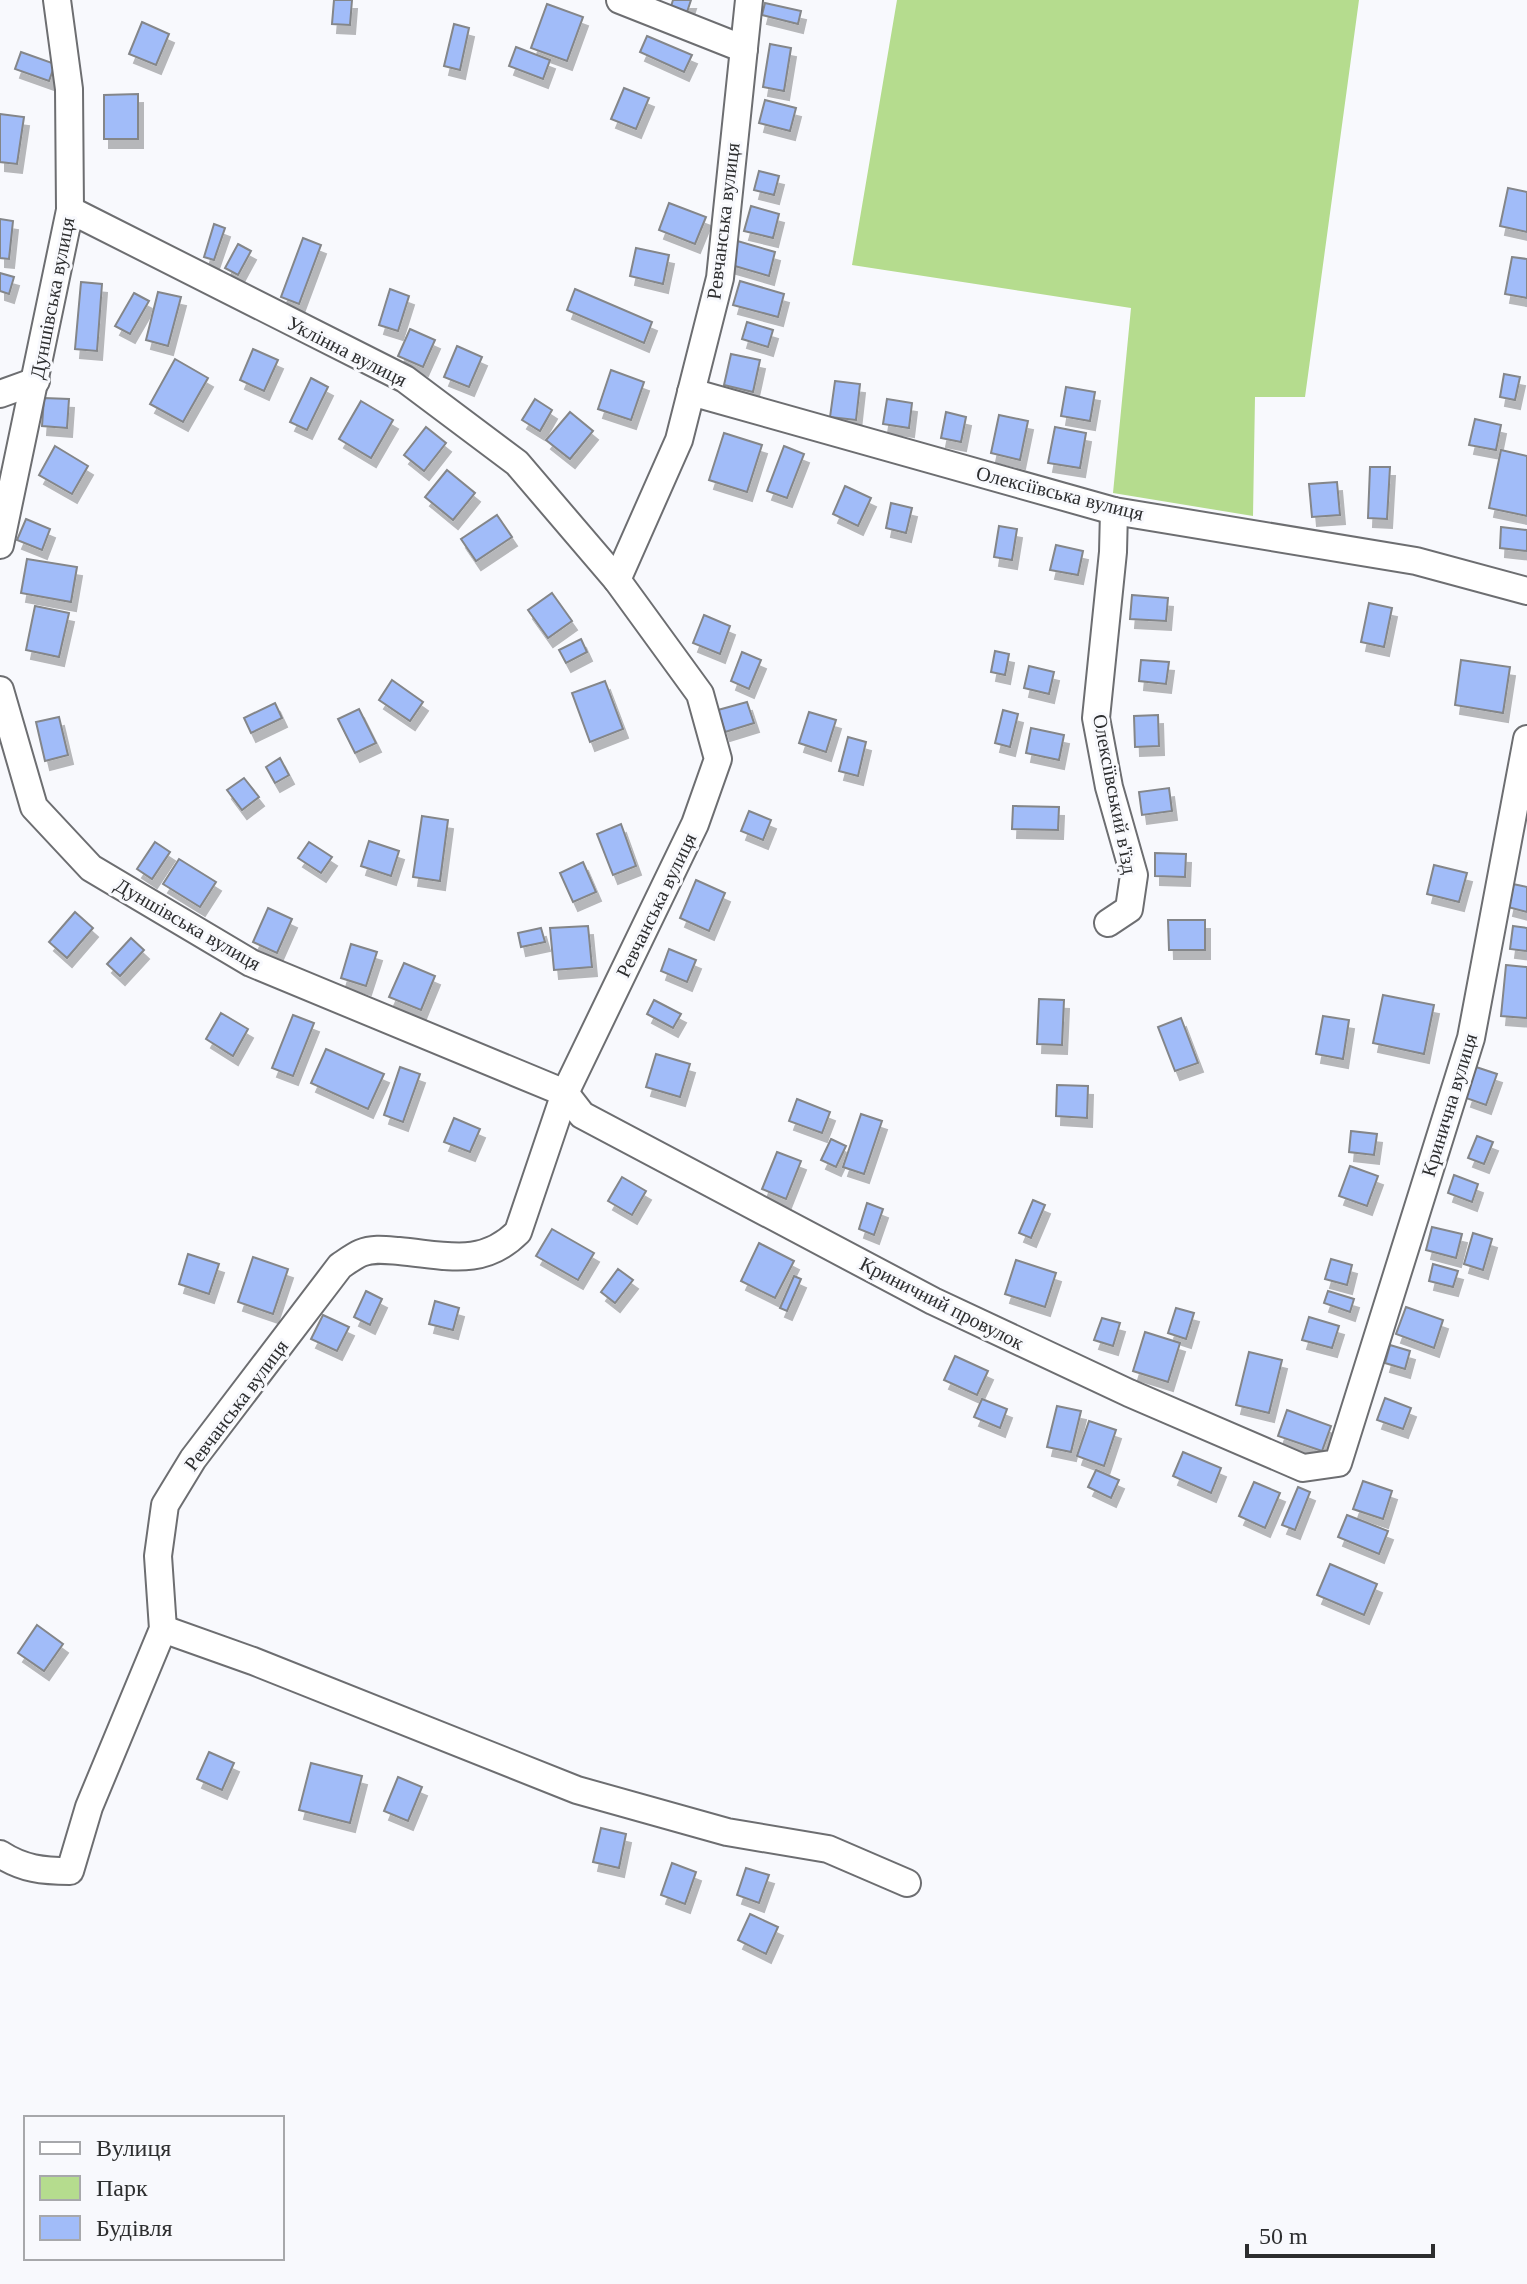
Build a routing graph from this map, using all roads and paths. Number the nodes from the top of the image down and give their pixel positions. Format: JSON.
{"nodes":[{"id":1,"x":57,"y":0,"type":"edge"},
{"id":2,"x":620,"y":0,"type":"edge"},
{"id":3,"x":749,"y":0,"type":"edge"},
{"id":4,"x":744,"y":49,"type":"junction"},
{"id":5,"x":70,"y":210,"type":"junction"},
{"id":6,"x":36,"y":381,"type":"junction"},
{"id":7,"x":691,"y":392,"type":"junction"},
{"id":8,"x":0,"y":394,"type":"edge"},
{"id":9,"x":1114,"y":511,"type":"junction"},
{"id":10,"x":0,"y":545,"type":"edge"},
{"id":11,"x":617,"y":580,"type":"junction"},
{"id":12,"x":1527,"y":591,"type":"edge"},
{"id":13,"x":0,"y":690,"type":"edge"},
{"id":14,"x":1527,"y":739,"type":"edge"},
{"id":15,"x":1108,"y":923,"type":"dead end"},
{"id":16,"x":565,"y":1093,"type":"junction"},
{"id":17,"x":1338,"y":1463,"type":"joint"},
{"id":18,"x":163,"y":1629,"type":"junction"},
{"id":19,"x":0,"y":1854,"type":"edge"},
{"id":20,"x":907,"y":1883,"type":"dead end"}],
"edges":[{"from":1,"to":5,"type":"street","name":"Дуншівська вулиця"},
{"from":2,"to":4,"type":"street"},
{"from":3,"to":4,"type":"street","name":"Ревчанська вулиця"},
{"from":4,"to":7,"type":"street","name":"Ревчанська вулиця"},
{"from":5,"to":6,"type":"street","name":"Дуншівська вулиця"},
{"from":5,"to":11,"type":"street","name":"Уклінна вулиця"},
{"from":6,"to":8,"type":"street"},
{"from":6,"to":10,"type":"street","name":"Дуншівська вулиця"},
{"from":7,"to":9,"type":"street","name":"Олексіївська вулиця"},
{"from":7,"to":11,"type":"street","name":"Ревчанська вулиця"},
{"from":9,"to":12,"type":"street","name":"Олексіївська вулиця"},
{"from":9,"to":15,"type":"street","name":"Олексіївський в'їзд"},
{"from":11,"to":16,"type":"street","name":"Ревчанська вулиця"},
{"from":13,"to":16,"type":"street","name":"Дуншівська вулиця"},
{"from":14,"to":17,"type":"street","name":"Кринична вулиця"},
{"from":16,"to":17,"type":"street","name":"Криничний провулок"},
{"from":16,"to":18,"type":"street","name":"Ревчанська вулиця"},
{"from":18,"to":19,"type":"street"},
{"from":18,"to":20,"type":"street"}]}
